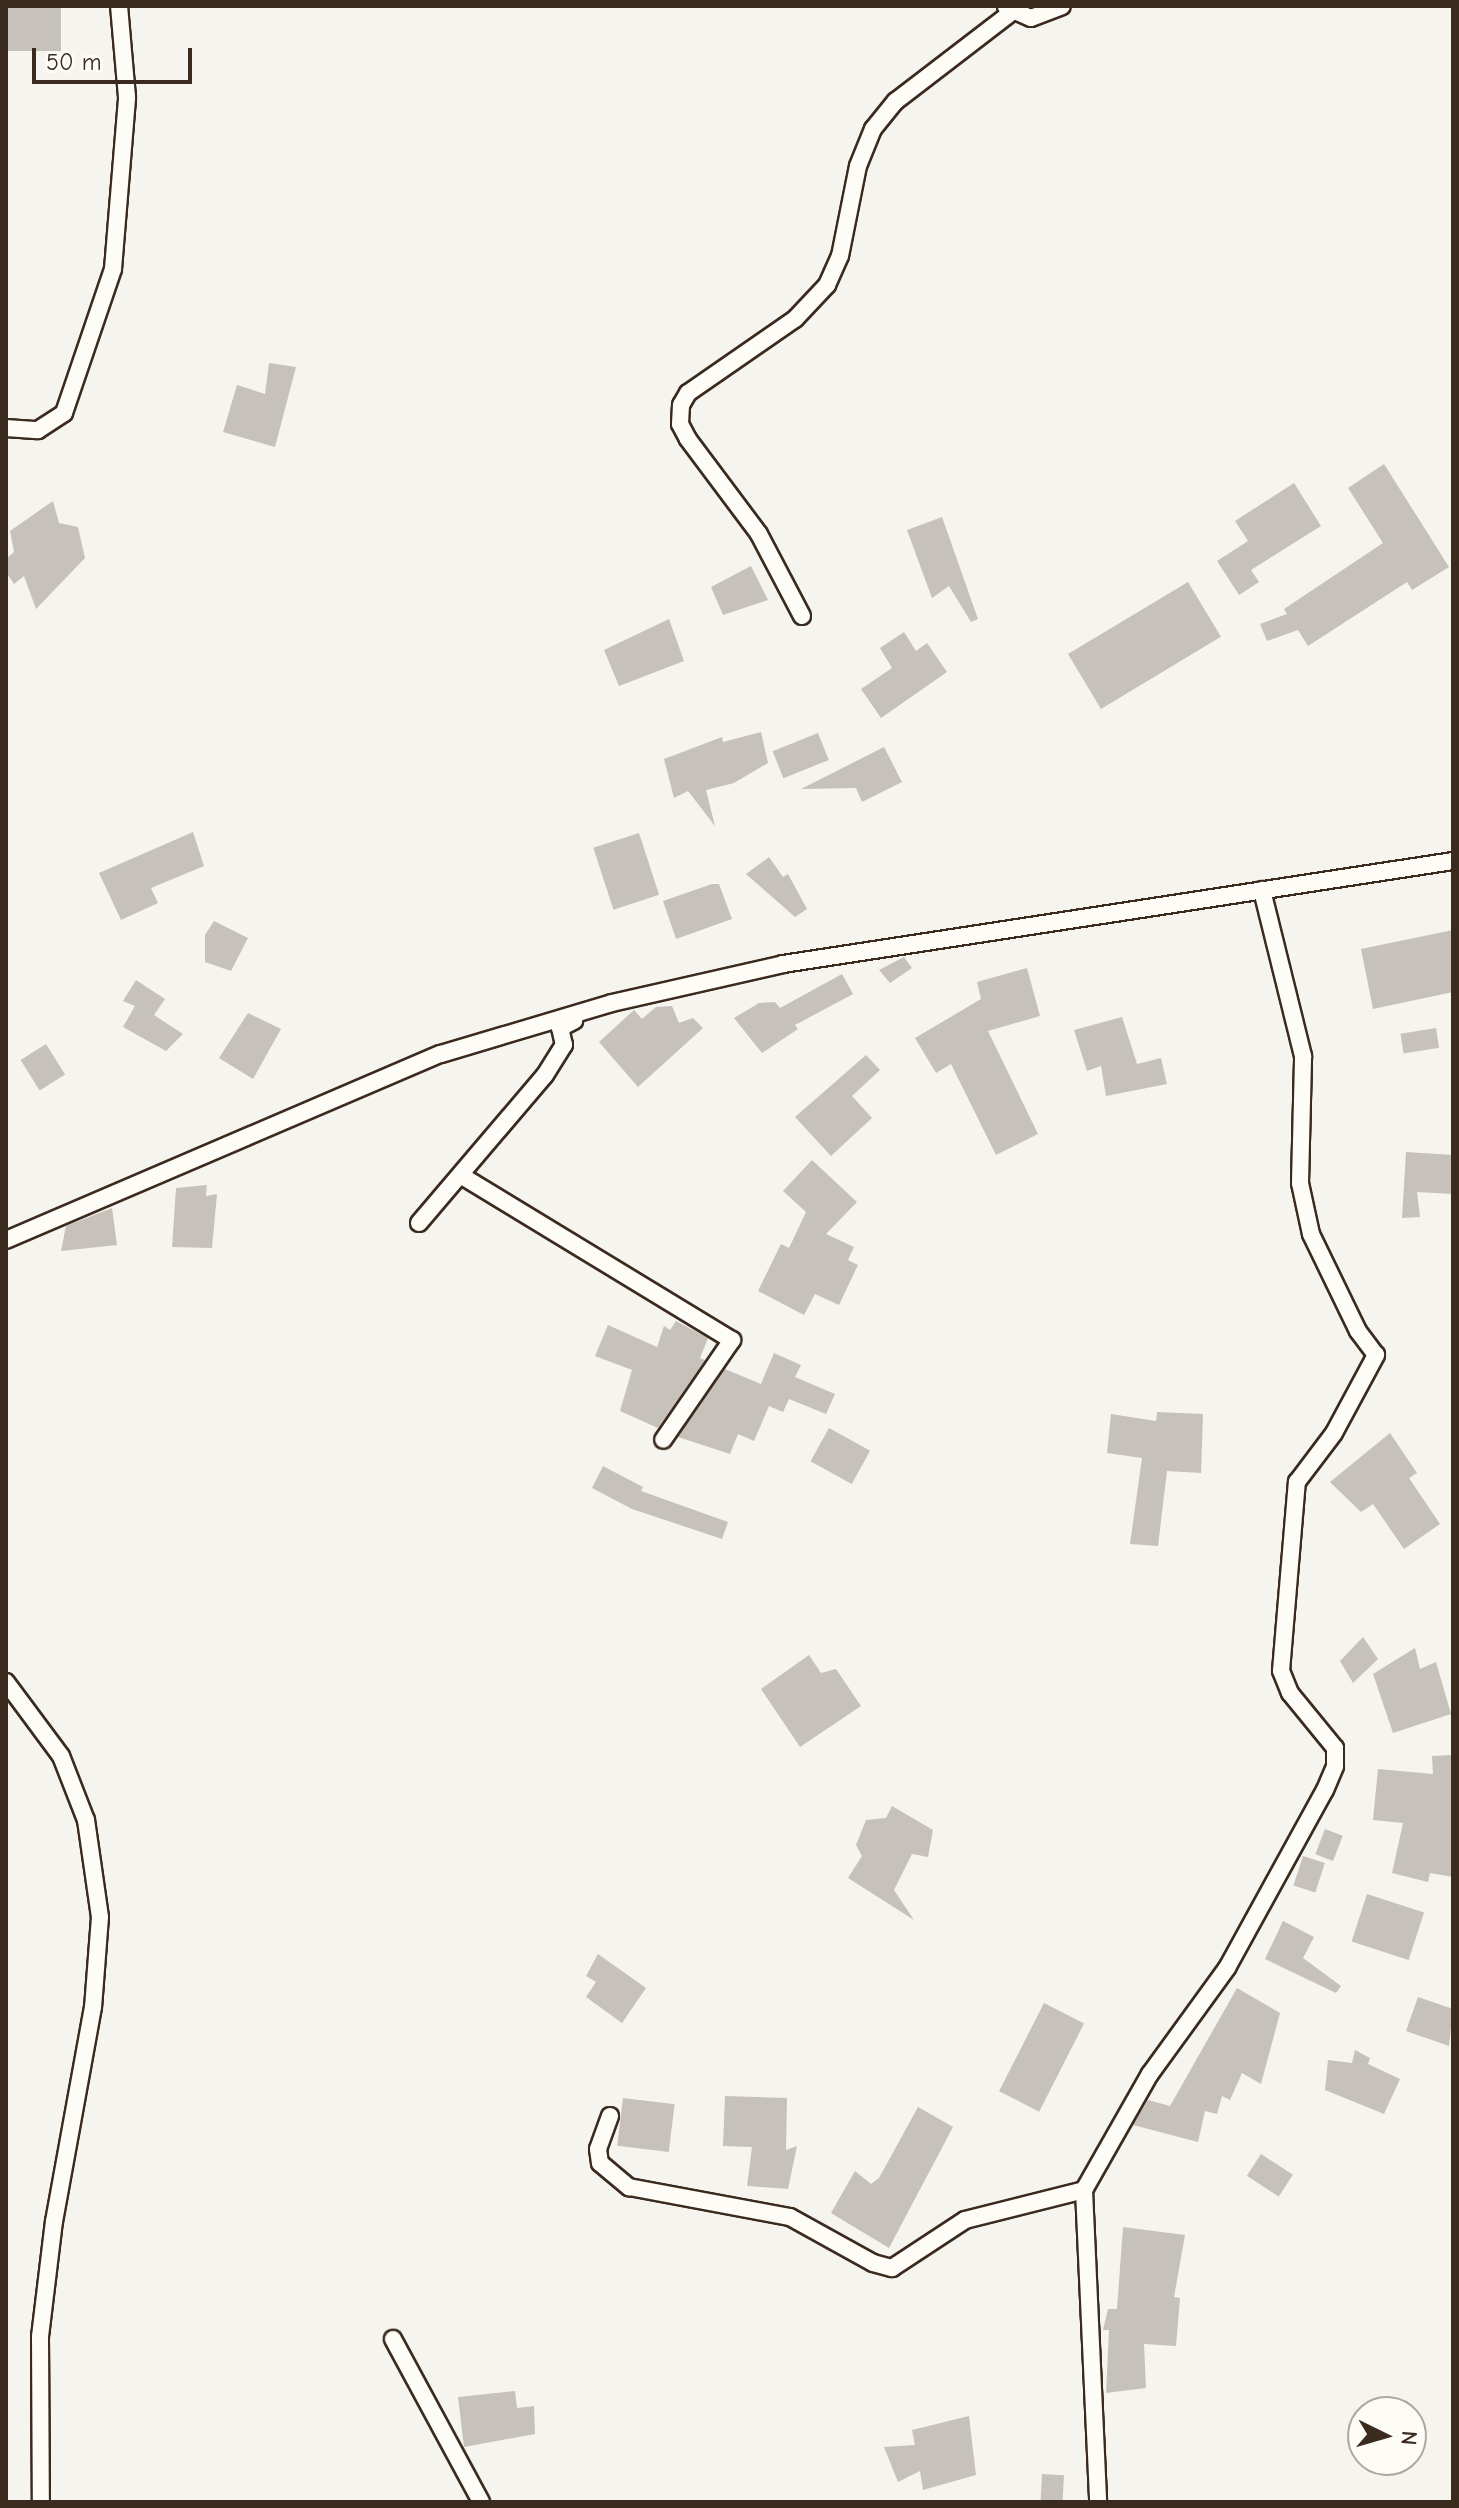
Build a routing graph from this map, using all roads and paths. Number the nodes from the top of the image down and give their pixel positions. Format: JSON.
{"nodes":[{"id":1,"x":119,"y":6,"type":"edge"},
{"id":2,"x":1062,"y":6,"type":"edge"},
{"id":3,"x":1008,"y":9,"type":"edge"},
{"id":4,"x":6,"y":428,"type":"edge"},
{"id":5,"x":802,"y":616,"type":"dead end"},
{"id":6,"x":1453,"y":861,"type":"edge"},
{"id":7,"x":1262,"y":890,"type":"junction"},
{"id":8,"x":612,"y":1003,"type":"junction"},
{"id":9,"x":462,"y":1176,"type":"junction"},
{"id":10,"x":419,"y":1223,"type":"dead end"},
{"id":11,"x":6,"y":1240,"type":"edge"},
{"id":12,"x":663,"y":1440,"type":"dead end"},
{"id":13,"x":6,"y":1682,"type":"edge"},
{"id":14,"x":610,"y":2116,"type":"dead end"},
{"id":15,"x":1084,"y":2190,"type":"junction"},
{"id":16,"x":393,"y":2339,"type":"dead end"},
{"id":17,"x":41,"y":2502,"type":"edge"},
{"id":18,"x":481,"y":2502,"type":"edge"},
{"id":19,"x":1098,"y":2502,"type":"edge"}],
"edges":[{"from":1,"to":4,"type":"street"},
{"from":2,"to":3,"type":"street"},
{"from":3,"to":5,"type":"street"},
{"from":6,"to":7,"type":"street"},
{"from":7,"to":8,"type":"street"},
{"from":7,"to":15,"type":"street"},
{"from":8,"to":9,"type":"street"},
{"from":8,"to":11,"type":"street"},
{"from":9,"to":10,"type":"street"},
{"from":9,"to":12,"type":"street"},
{"from":13,"to":17,"type":"street"},
{"from":14,"to":15,"type":"street"},
{"from":15,"to":19,"type":"street"},
{"from":16,"to":18,"type":"street"}]}
